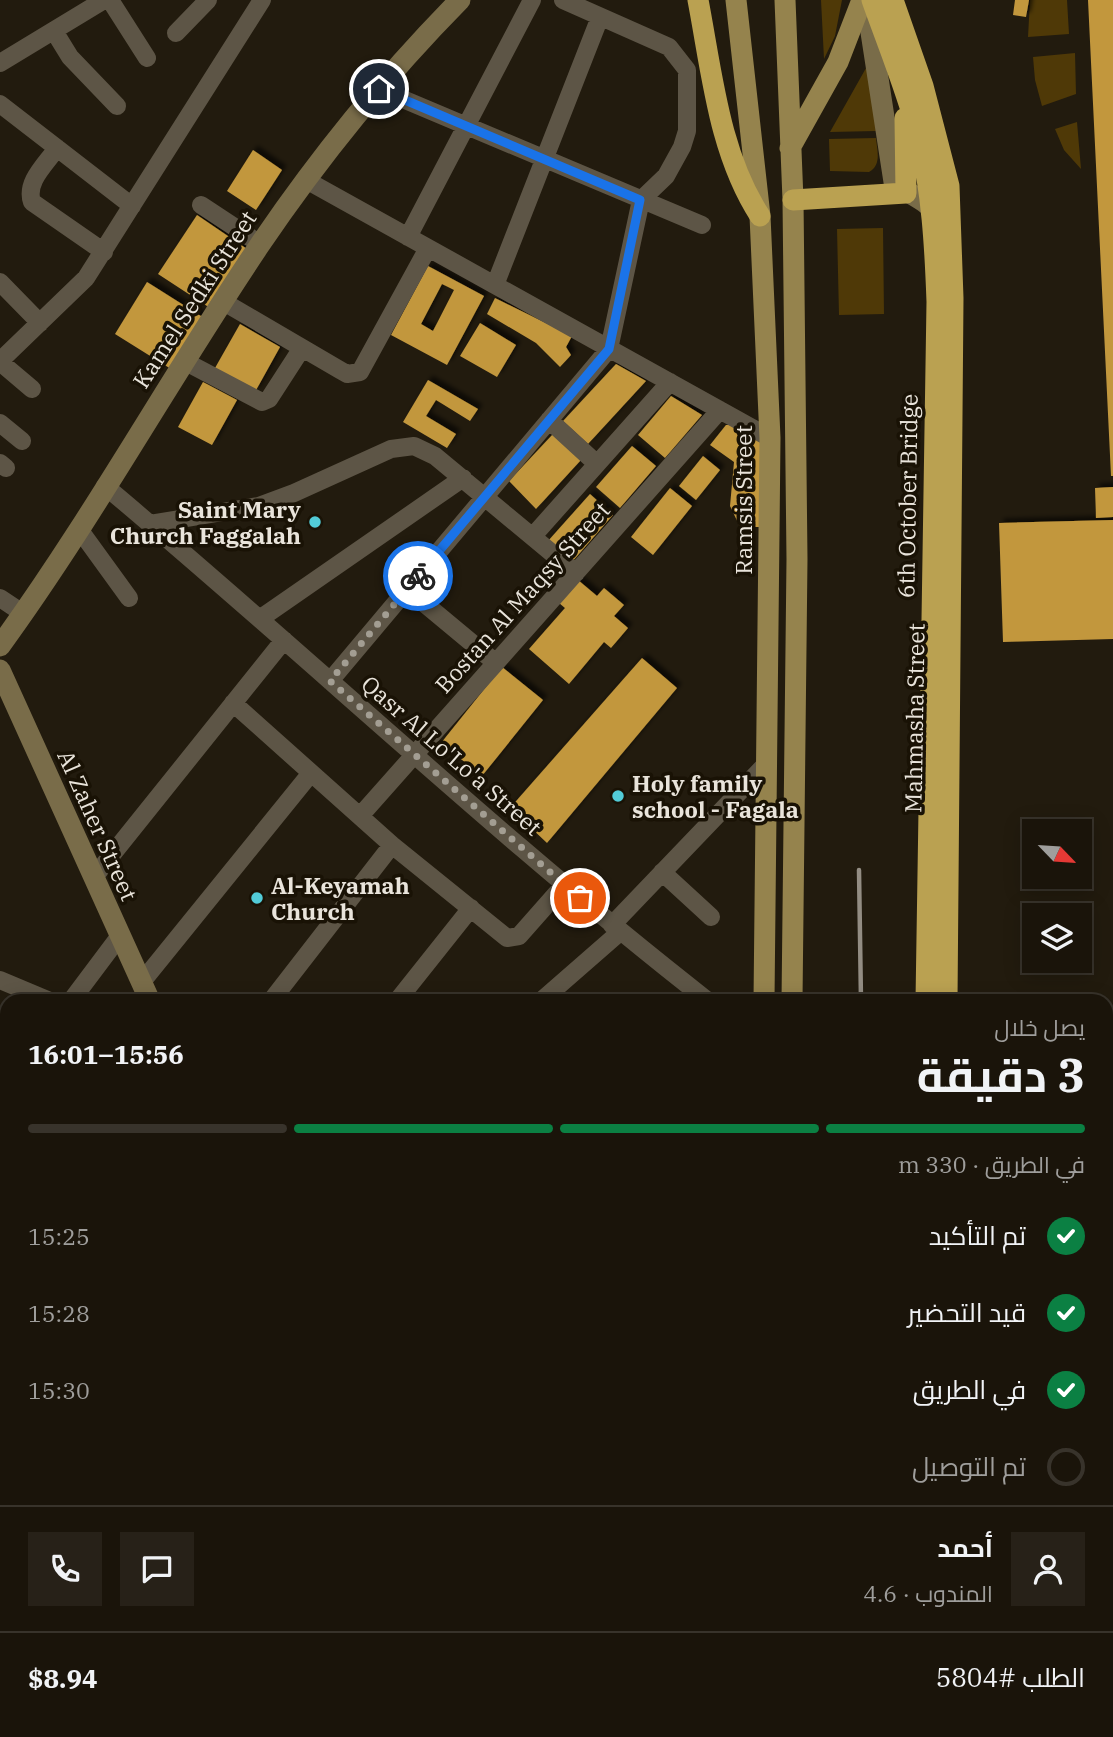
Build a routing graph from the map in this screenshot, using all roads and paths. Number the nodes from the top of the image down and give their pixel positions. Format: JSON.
{"nodes":[{"id":1,"x":104,"y":0,"type":"edge"},
{"id":2,"x":110,"y":0,"type":"edge"},
{"id":3,"x":208,"y":0,"type":"edge"},
{"id":4,"x":262,"y":0,"type":"edge"},
{"id":5,"x":460,"y":0,"type":"edge"},
{"id":6,"x":532,"y":0,"type":"edge"},
{"id":7,"x":563,"y":0,"type":"edge"},
{"id":8,"x":698,"y":0,"type":"edge"},
{"id":9,"x":736,"y":0,"type":"edge"},
{"id":10,"x":785,"y":0,"type":"edge"},
{"id":11,"x":864,"y":0,"type":"edge"},
{"id":12,"x":873,"y":0,"type":"edge"},
{"id":13,"x":893,"y":0,"type":"edge"},
{"id":14,"x":903,"y":0,"type":"edge"},
{"id":15,"x":600,"y":17,"type":"junction"},
{"id":16,"x":54,"y":31,"type":"junction"},
{"id":17,"x":176,"y":33,"type":"dead end"},
{"id":18,"x":147,"y":58,"type":"dead end"},
{"id":19,"x":0,"y":63,"type":"edge"},
{"id":20,"x":379,"y":89,"type":"junction"},
{"id":21,"x":0,"y":104,"type":"edge"},
{"id":22,"x":117,"y":106,"type":"dead end"},
{"id":23,"x":466,"y":127,"type":"junction"},
{"id":24,"x":57,"y":148,"type":"junction"},
{"id":25,"x":790,"y":148,"type":"junction"},
{"id":26,"x":545,"y":159,"type":"junction"},
{"id":27,"x":306,"y":180,"type":"junction"},
{"id":28,"x":906,"y":193,"type":"junction"},
{"id":29,"x":640,"y":200,"type":"junction"},
{"id":30,"x":793,"y":200,"type":"junction"},
{"id":31,"x":201,"y":205,"type":"dead end"},
{"id":32,"x":132,"y":206,"type":"junction"},
{"id":33,"x":760,"y":216,"type":"junction"},
{"id":34,"x":702,"y":225,"type":"dead end"},
{"id":35,"x":408,"y":237,"type":"junction"},
{"id":36,"x":260,"y":244,"type":"junction"},
{"id":37,"x":428,"y":248,"type":"junction"},
{"id":38,"x":104,"y":252,"type":"junction"},
{"id":39,"x":0,"y":282,"type":"edge"},
{"id":40,"x":495,"y":285,"type":"junction"},
{"id":41,"x":222,"y":302,"type":"junction"},
{"id":42,"x":40,"y":323,"type":"junction"},
{"id":43,"x":302,"y":348,"type":"junction"},
{"id":44,"x":609,"y":349,"type":"junction"},
{"id":45,"x":0,"y":361,"type":"edge"},
{"id":46,"x":184,"y":361,"type":"junction"},
{"id":47,"x":670,"y":382,"type":"junction"},
{"id":48,"x":32,"y":388,"type":"dead end"},
{"id":49,"x":720,"y":410,"type":"junction"},
{"id":50,"x":549,"y":421,"type":"junction"},
{"id":51,"x":0,"y":423,"type":"edge"},
{"id":52,"x":770,"y":438,"type":"junction"},
{"id":53,"x":22,"y":441,"type":"dead end"},
{"id":54,"x":597,"y":464,"type":"junction"},
{"id":55,"x":463,"y":478,"type":"junction"},
{"id":56,"x":105,"y":486,"type":"junction"},
{"id":57,"x":486,"y":496,"type":"junction"},
{"id":58,"x":150,"y":524,"type":"junction"},
{"id":59,"x":79,"y":529,"type":"junction"},
{"id":60,"x":533,"y":536,"type":"junction"},
{"id":61,"x":576,"y":573,"type":"junction"},
{"id":62,"x":407,"y":589,"type":"junction"},
{"id":63,"x":0,"y":597,"type":"edge"},
{"id":64,"x":129,"y":597,"type":"dead end"},
{"id":65,"x":23,"y":614,"type":"junction"},
{"id":66,"x":261,"y":618,"type":"junction"},
{"id":67,"x":284,"y":640,"type":"junction"},
{"id":68,"x":0,"y":646,"type":"edge"},
{"id":69,"x":496,"y":663,"type":"junction"},
{"id":70,"x":0,"y":670,"type":"edge"},
{"id":71,"x":330,"y":681,"type":"junction"},
{"id":72,"x":233,"y":703,"type":"junction"},
{"id":73,"x":413,"y":756,"type":"junction"},
{"id":74,"x":768,"y":762,"type":"junction"},
{"id":75,"x":311,"y":773,"type":"junction"},
{"id":76,"x":360,"y":816,"type":"junction"},
{"id":77,"x":392,"y":845,"type":"junction"},
{"id":78,"x":662,"y":872,"type":"junction"},
{"id":79,"x":94,"y":877,"type":"junction"},
{"id":80,"x":564,"y":885,"type":"junction"},
{"id":81,"x":471,"y":908,"type":"junction"},
{"id":82,"x":711,"y":917,"type":"dead end"},
{"id":83,"x":616,"y":929,"type":"junction"},
{"id":84,"x":119,"y":937,"type":"junction"},
{"id":85,"x":938,"y":974,"type":"junction"},
{"id":86,"x":0,"y":980,"type":"edge"},
{"id":87,"x":146,"y":992,"type":"edge"},
{"id":88,"x":33,"y":994,"type":"edge"},
{"id":89,"x":76,"y":994,"type":"edge"},
{"id":90,"x":276,"y":994,"type":"edge"},
{"id":91,"x":403,"y":994,"type":"edge"},
{"id":92,"x":548,"y":994,"type":"edge"},
{"id":93,"x":699,"y":994,"type":"edge"},
{"id":94,"x":764,"y":994,"type":"edge"},
{"id":95,"x":792,"y":994,"type":"edge"},
{"id":96,"x":926,"y":994,"type":"edge"},
{"id":97,"x":934,"y":994,"type":"edge"},
{"id":98,"x":938,"y":994,"type":"edge"},
{"id":99,"x":947,"y":994,"type":"edge"}],
"edges":[{"from":1,"to":16,"type":"street"},
{"from":2,"to":18,"type":"street"},
{"from":3,"to":17,"type":"street"},
{"from":4,"to":32,"type":"street"},
{"from":5,"to":20,"type":"main road","name":"Kamel Sedki Street"},
{"from":6,"to":23,"type":"street"},
{"from":7,"to":15,"type":"street"},
{"from":8,"to":33,"type":"highway"},
{"from":9,"to":33,"type":"main road","name":"Ramsis Street"},
{"from":10,"to":25,"type":"main road"},
{"from":11,"to":25,"type":"main road"},
{"from":11,"to":28,"type":"main road","name":"Mahmasha Street"},
{"from":12,"to":96,"type":"highway","name":"6th October Bridge"},
{"from":13,"to":99,"type":"highway","name":"6th October Bridge"},
{"from":14,"to":28,"type":"highway"},
{"from":15,"to":26,"type":"street"},
{"from":15,"to":29,"type":"street"},
{"from":16,"to":19,"type":"street"},
{"from":16,"to":22,"type":"street"},
{"from":20,"to":23,"type":"street"},
{"from":20,"to":27,"type":"main road","name":"Kamel Sedki Street"},
{"from":21,"to":24,"type":"street"},
{"from":23,"to":26,"type":"street"},
{"from":23,"to":35,"type":"street"},
{"from":24,"to":32,"type":"street"},
{"from":24,"to":38,"type":"street"},
{"from":25,"to":30,"type":"main road"},
{"from":26,"to":29,"type":"street"},
{"from":26,"to":40,"type":"street"},
{"from":27,"to":35,"type":"street"},
{"from":27,"to":36,"type":"main road","name":"Kamel Sedki Street"},
{"from":28,"to":30,"type":"highway"},
{"from":28,"to":85,"type":"main road","name":"Mahmasha Street"},
{"from":29,"to":34,"type":"street"},
{"from":29,"to":44,"type":"street"},
{"from":30,"to":95,"type":"main road"},
{"from":31,"to":36,"type":"street"},
{"from":32,"to":38,"type":"street"},
{"from":33,"to":52,"type":"main road","name":"Ramsis Street"},
{"from":35,"to":37,"type":"street"},
{"from":36,"to":41,"type":"main road","name":"Kamel Sedki Street"},
{"from":37,"to":40,"type":"street"},
{"from":37,"to":43,"type":"street"},
{"from":38,"to":42,"type":"street"},
{"from":39,"to":42,"type":"street"},
{"from":40,"to":44,"type":"street"},
{"from":41,"to":43,"type":"street"},
{"from":41,"to":46,"type":"main road","name":"Kamel Sedki Street"},
{"from":42,"to":45,"type":"street"},
{"from":43,"to":46,"type":"street"},
{"from":44,"to":47,"type":"street"},
{"from":44,"to":50,"type":"street"},
{"from":45,"to":48,"type":"street"},
{"from":46,"to":56,"type":"main road","name":"Kamel Sedki Street"},
{"from":47,"to":49,"type":"street"},
{"from":47,"to":54,"type":"street"},
{"from":49,"to":52,"type":"street"},
{"from":49,"to":61,"type":"street","name":"Bostan Al Maqsy Street"},
{"from":50,"to":54,"type":"street"},
{"from":50,"to":57,"type":"street"},
{"from":51,"to":53,"type":"street"},
{"from":52,"to":74,"type":"main road","name":"Ramsis Street"},
{"from":54,"to":60,"type":"street"},
{"from":55,"to":57,"type":"street"},
{"from":55,"to":58,"type":"street"},
{"from":55,"to":66,"type":"street"},
{"from":56,"to":58,"type":"street","name":"Qasr Al Lo'Lo'a Street"},
{"from":56,"to":59,"type":"main road","name":"Kamel Sedki Street"},
{"from":57,"to":60,"type":"street"},
{"from":57,"to":62,"type":"street"},
{"from":58,"to":66,"type":"street","name":"Qasr Al Lo'Lo'a Street"},
{"from":59,"to":64,"type":"street"},
{"from":59,"to":65,"type":"main road","name":"Kamel Sedki Street"},
{"from":60,"to":61,"type":"street"},
{"from":61,"to":69,"type":"street","name":"Bostan Al Maqsy Street"},
{"from":62,"to":69,"type":"street"},
{"from":62,"to":71,"type":"street"},
{"from":63,"to":65,"type":"street"},
{"from":65,"to":68,"type":"main road","name":"Kamel Sedki Street"},
{"from":66,"to":67,"type":"street","name":"Qasr Al Lo'Lo'a Street"},
{"from":67,"to":71,"type":"street","name":"Qasr Al Lo'Lo'a Street"},
{"from":67,"to":72,"type":"street"},
{"from":69,"to":73,"type":"street","name":"Bostan Al Maqsy Street"},
{"from":70,"to":79,"type":"main road","name":"Al Zaher Street"},
{"from":71,"to":73,"type":"street","name":"Qasr Al Lo'Lo'a Street"},
{"from":72,"to":75,"type":"street"},
{"from":72,"to":79,"type":"street"},
{"from":73,"to":76,"type":"street","name":"Bostan Al Maqsy Street"},
{"from":73,"to":80,"type":"street","name":"Qasr Al Lo'Lo'a Street"},
{"from":74,"to":78,"type":"street"},
{"from":74,"to":94,"type":"main road","name":"Ramsis Street"},
{"from":75,"to":76,"type":"street"},
{"from":75,"to":87,"type":"street"},
{"from":76,"to":77,"type":"street"},
{"from":77,"to":81,"type":"street"},
{"from":77,"to":90,"type":"street"},
{"from":78,"to":82,"type":"street"},
{"from":78,"to":83,"type":"street"},
{"from":79,"to":84,"type":"main road","name":"Al Zaher Street"},
{"from":80,"to":81,"type":"street"},
{"from":80,"to":83,"type":"street","name":"Qasr Al Lo'Lo'a Street"},
{"from":81,"to":91,"type":"street"},
{"from":83,"to":92,"type":"street"},
{"from":83,"to":93,"type":"street","name":"Qasr Al Lo'Lo'a Street"},
{"from":84,"to":87,"type":"main road","name":"Al Zaher Street"},
{"from":84,"to":89,"type":"street"},
{"from":85,"to":97,"type":"highway"},
{"from":85,"to":98,"type":"main road","name":"Mahmasha Street"},
{"from":86,"to":88,"type":"street"}]}
